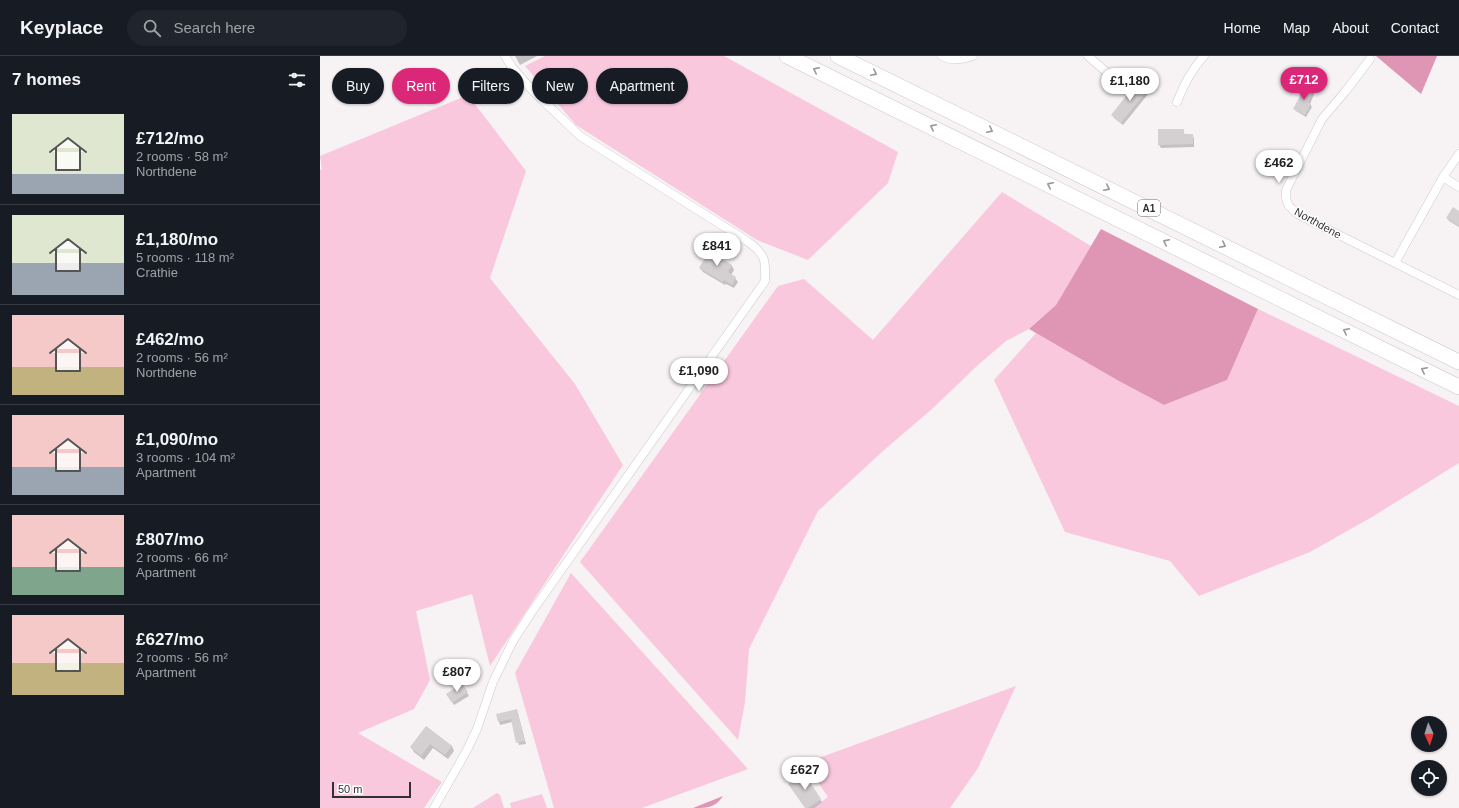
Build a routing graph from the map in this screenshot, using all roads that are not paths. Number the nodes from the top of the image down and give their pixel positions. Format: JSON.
{"nodes":[{"id":1,"x":505,"y":56,"type":"edge"},
{"id":2,"x":787,"y":56,"type":"edge"},
{"id":3,"x":838,"y":56,"type":"edge"},
{"id":4,"x":942,"y":56,"type":"edge"},
{"id":5,"x":974,"y":56,"type":"edge"},
{"id":6,"x":1088,"y":56,"type":"edge"},
{"id":7,"x":1204,"y":56,"type":"edge"},
{"id":8,"x":1370,"y":59,"type":"dead end"},
{"id":9,"x":1120,"y":84,"type":"dead end"},
{"id":10,"x":1178,"y":102,"type":"dead end"},
{"id":11,"x":1459,"y":154,"type":"edge"},
{"id":12,"x":1443,"y":177,"type":"junction"},
{"id":13,"x":1459,"y":187,"type":"edge"},
{"id":14,"x":1395,"y":263,"type":"junction"},
{"id":15,"x":1459,"y":296,"type":"edge"},
{"id":16,"x":1459,"y":362,"type":"edge"},
{"id":17,"x":1459,"y":387,"type":"edge"},
{"id":18,"x":434,"y":808,"type":"edge"}],
"edges":[{"from":1,"to":18,"type":"street"},
{"from":17,"to":2,"type":"highway","number":"A1","one_way":true},
{"from":3,"to":16,"type":"highway","number":"A1","one_way":true},
{"from":4,"to":5,"type":"street"},
{"from":6,"to":9,"type":"street"},
{"from":7,"to":10,"type":"street"},
{"from":8,"to":14,"type":"street","name":"Northdene"},
{"from":11,"to":12,"type":"street"},
{"from":12,"to":13,"type":"street"},
{"from":12,"to":14,"type":"street"},
{"from":14,"to":15,"type":"street","name":"Northdene"}]}
